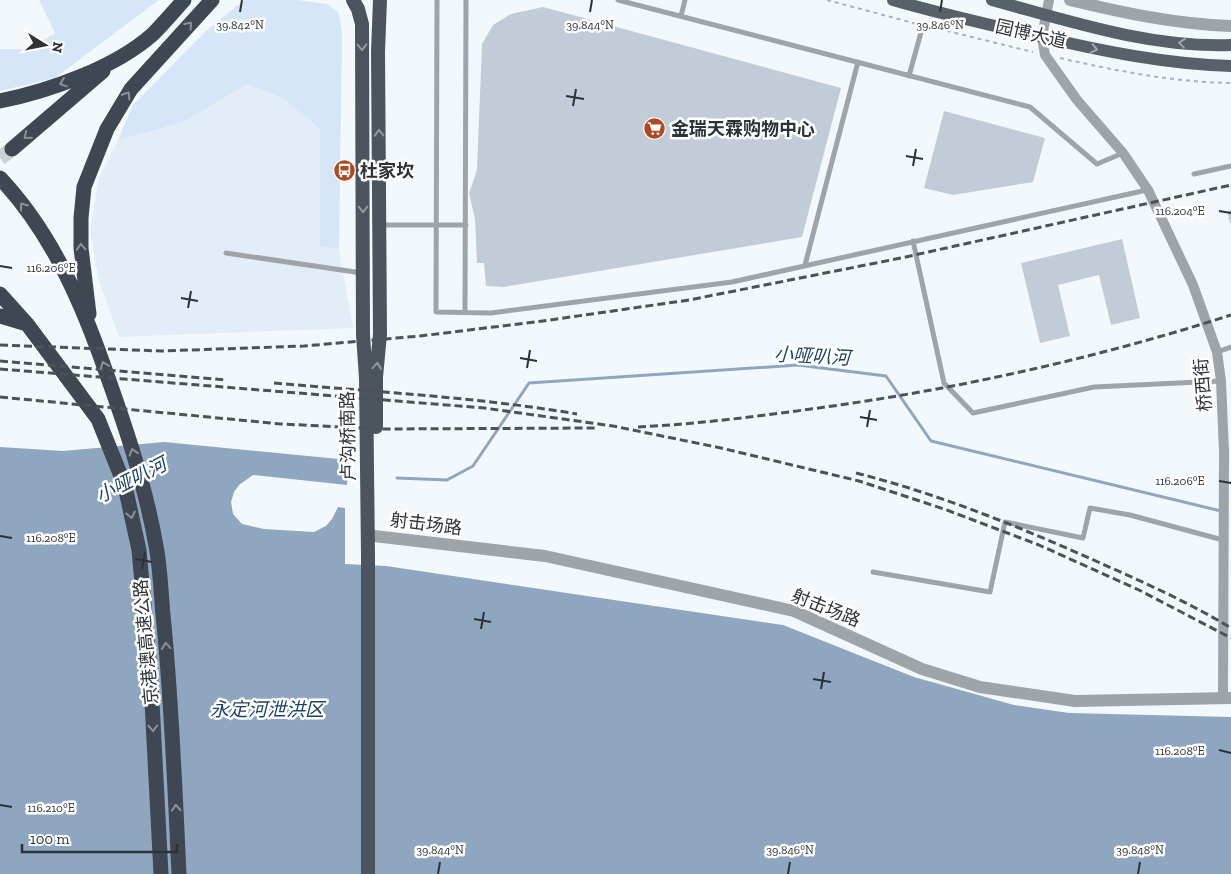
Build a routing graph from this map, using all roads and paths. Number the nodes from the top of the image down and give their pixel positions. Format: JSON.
{"nodes":[{"id":1,"x":184,"y":0,"type":"edge"},
{"id":2,"x":212,"y":0,"type":"edge"},
{"id":3,"x":353,"y":0,"type":"edge"},
{"id":4,"x":380,"y":0,"type":"edge"},
{"id":5,"x":437,"y":0,"type":"edge"},
{"id":6,"x":466,"y":0,"type":"edge"},
{"id":7,"x":618,"y":0,"type":"edge"},
{"id":8,"x":685,"y":0,"type":"edge"},
{"id":9,"x":827,"y":0,"type":"edge"},
{"id":10,"x":894,"y":0,"type":"edge"},
{"id":11,"x":992,"y":0,"type":"edge"},
{"id":12,"x":1049,"y":0,"type":"edge"},
{"id":13,"x":1070,"y":0,"type":"edge"},
{"id":14,"x":1045,"y":15,"type":"junction"},
{"id":15,"x":681,"y":16,"type":"junction"},
{"id":16,"x":985,"y":24,"type":"junction"},
{"id":17,"x":923,"y":25,"type":"junction"},
{"id":18,"x":1231,"y":26,"type":"edge"},
{"id":19,"x":1042,"y":37,"type":"junction"},
{"id":20,"x":1231,"y":45,"type":"edge"},
{"id":21,"x":1045,"y":55,"type":"junction"},
{"id":22,"x":118,"y":59,"type":"junction"},
{"id":23,"x":858,"y":62,"type":"junction"},
{"id":24,"x":1231,"y":66,"type":"edge"},
{"id":25,"x":909,"y":76,"type":"junction"},
{"id":26,"x":1231,"y":83,"type":"edge"},
{"id":27,"x":0,"y":101,"type":"edge"},
{"id":28,"x":12,"y":149,"type":"tunnel mouth"},
{"id":29,"x":1123,"y":153,"type":"junction"},
{"id":30,"x":1231,"y":166,"type":"edge"},
{"id":31,"x":1194,"y":174,"type":"dead end"},
{"id":32,"x":0,"y":178,"type":"edge"},
{"id":33,"x":1148,"y":190,"type":"junction"},
{"id":34,"x":379,"y":225,"type":"junction"},
{"id":35,"x":436,"y":225,"type":"junction"},
{"id":36,"x":466,"y":225,"type":"junction"},
{"id":37,"x":913,"y":241,"type":"junction"},
{"id":38,"x":226,"y":253,"type":"dead end"},
{"id":39,"x":805,"y":265,"type":"junction"},
{"id":40,"x":363,"y":273,"type":"junction"},
{"id":41,"x":0,"y":294,"type":"edge"},
{"id":42,"x":466,"y":312,"type":"junction"},
{"id":43,"x":0,"y":316,"type":"edge"},
{"id":44,"x":27,"y":324,"type":"junction"},
{"id":45,"x":91,"y":331,"type":"junction"},
{"id":46,"x":1231,"y":347,"type":"edge"},
{"id":47,"x":1217,"y":352,"type":"junction"},
{"id":48,"x":1221,"y":381,"type":"junction"},
{"id":49,"x":1227,"y":452,"type":"edge"},
{"id":50,"x":374,"y":536,"type":"junction"},
{"id":51,"x":1224,"y":540,"type":"junction"},
{"id":52,"x":371,"y":555,"type":"junction"},
{"id":53,"x":873,"y":572,"type":"dead end"},
{"id":54,"x":1227,"y":698,"type":"edge"},
{"id":55,"x":161,"y":874,"type":"edge"},
{"id":56,"x":180,"y":874,"type":"edge"},
{"id":57,"x":368,"y":874,"type":"edge"},
{"id":58,"x":375,"y":874,"type":"edge"}],
"edges":[{"from":1,"to":22,"type":"highway"},
{"from":45,"to":2,"type":"highway","one_way":true},
{"from":3,"to":40,"type":"highway","name":"卢沟桥南路","one_way":true},
{"from":34,"to":4,"type":"highway","name":"卢沟桥南路","one_way":true},
{"from":5,"to":35,"type":"lane"},
{"from":6,"to":36,"type":"lane"},
{"from":7,"to":15,"type":"lane"},
{"from":8,"to":15,"type":"lane"},
{"from":9,"to":17,"type":"path","name":"园博大道"},
{"from":10,"to":16,"type":"main road","name":"园博大道"},
{"from":11,"to":14,"type":"main road","name":"园博大道"},
{"from":11,"to":16,"type":"main road"},
{"from":12,"to":14,"type":"street","name":"桥西街"},
{"from":13,"to":18,"type":"street"},
{"from":14,"to":19,"type":"street","name":"桥西街"},
{"from":20,"to":14,"type":"main road","name":"园博大道","one_way":true},
{"from":15,"to":23,"type":"lane"},
{"from":16,"to":19,"type":"main road","name":"园博大道"},
{"from":17,"to":21,"type":"path","name":"园博大道"},
{"from":17,"to":25,"type":"lane"},
{"from":19,"to":21,"type":"street","name":"桥西街"},
{"from":19,"to":24,"type":"main road","name":"园博大道","one_way":true},
{"from":21,"to":26,"type":"path","name":"园博大道"},
{"from":21,"to":29,"type":"street","name":"桥西街"},
{"from":22,"to":27,"type":"highway","one_way":true},
{"from":22,"to":28,"type":"highway","one_way":true},
{"from":23,"to":25,"type":"lane"},
{"from":23,"to":39,"type":"lane"},
{"from":25,"to":29,"type":"lane"},
{"from":29,"to":33,"type":"street","name":"桥西街"},
{"from":30,"to":31,"type":"lane"},
{"from":45,"to":32,"type":"highway","one_way":true},
{"from":33,"to":37,"type":"lane"},
{"from":33,"to":47,"type":"street","name":"桥西街"},
{"from":34,"to":35,"type":"lane"},
{"from":50,"to":34,"type":"highway","name":"卢沟桥南路","one_way":true},
{"from":35,"to":36,"type":"lane"},
{"from":35,"to":42,"type":"lane"},
{"from":36,"to":42,"type":"lane"},
{"from":37,"to":39,"type":"lane"},
{"from":37,"to":48,"type":"lane"},
{"from":38,"to":40,"type":"lane"},
{"from":39,"to":42,"type":"lane"},
{"from":40,"to":52,"type":"highway","name":"卢沟桥南路"},
{"from":41,"to":44,"type":"highway","name":"京港澳高速公路"},
{"from":43,"to":44,"type":"highway"},
{"from":44,"to":55,"type":"highway","name":"京港澳高速公路","one_way":true},
{"from":56,"to":45,"type":"highway","name":"京港澳高速公路","one_way":true},
{"from":46,"to":47,"type":"lane"},
{"from":47,"to":48,"type":"street","name":"桥西街"},
{"from":48,"to":49,"type":"street","name":"桥西街"},
{"from":49,"to":51,"type":"street","name":"桥西街"},
{"from":50,"to":52,"type":"highway","name":"卢沟桥南路"},
{"from":50,"to":54,"type":"street","name":"射击场路"},
{"from":51,"to":53,"type":"lane"},
{"from":51,"to":54,"type":"street","name":"桥西街"},
{"from":52,"to":57,"type":"highway","name":"卢沟桥南路"},
{"from":52,"to":58,"type":"highway","name":"卢沟桥南路"}]}
